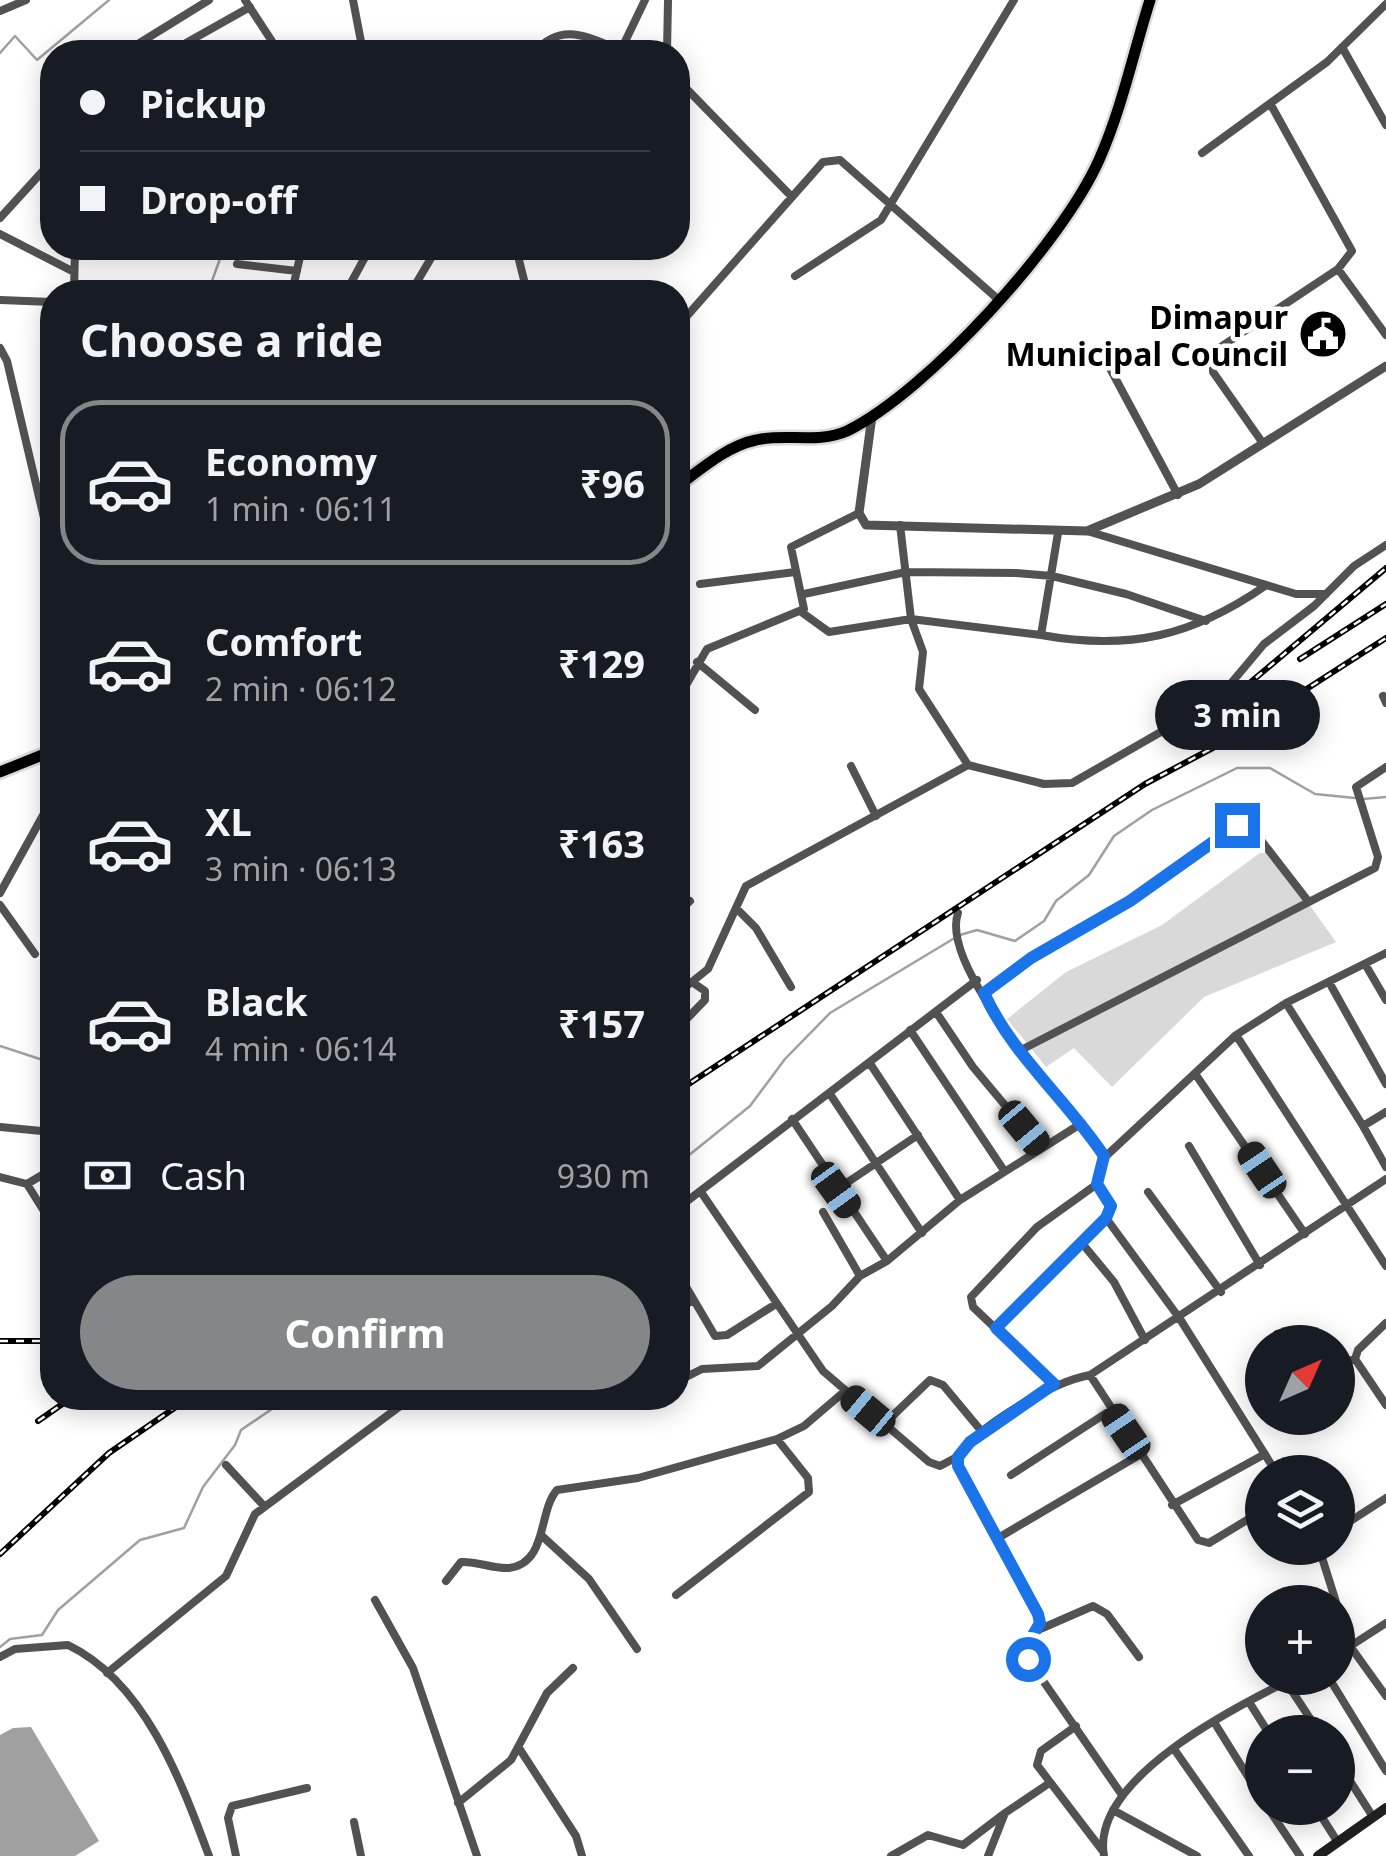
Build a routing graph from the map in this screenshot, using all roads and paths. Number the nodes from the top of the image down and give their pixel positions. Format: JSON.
{"nodes":[{"id":1,"x":26,"y":0,"type":"edge"},
{"id":2,"x":209,"y":0,"type":"edge"},
{"id":3,"x":354,"y":0,"type":"edge"},
{"id":4,"x":644,"y":0,"type":"edge"},
{"id":5,"x":668,"y":0,"type":"edge"},
{"id":6,"x":1014,"y":0,"type":"edge"},
{"id":7,"x":1150,"y":0,"type":"edge"},
{"id":8,"x":247,"y":4,"type":"edge"},
{"id":9,"x":1386,"y":4,"type":"edge"},
{"id":10,"x":0,"y":10,"type":"edge"},
{"id":11,"x":144,"y":40,"type":"edge"},
{"id":12,"x":191,"y":40,"type":"edge"},
{"id":13,"x":271,"y":40,"type":"edge"},
{"id":14,"x":361,"y":40,"type":"edge"},
{"id":15,"x":549,"y":40,"type":"edge"},
{"id":16,"x":591,"y":40,"type":"edge"},
{"id":17,"x":627,"y":40,"type":"edge"},
{"id":18,"x":667,"y":40,"type":"edge"},
{"id":19,"x":1342,"y":47,"type":"junction"},
{"id":20,"x":690,"y":92,"type":"edge"},
{"id":21,"x":1271,"y":105,"type":"junction"},
{"id":22,"x":1386,"y":125,"type":"edge"},
{"id":23,"x":1202,"y":153,"type":"dead end"},
{"id":24,"x":40,"y":174,"type":"edge"},
{"id":25,"x":792,"y":197,"type":"junction"},
{"id":26,"x":891,"y":206,"type":"junction"},
{"id":27,"x":0,"y":218,"type":"edge"},
{"id":28,"x":0,"y":234,"type":"edge"},
{"id":29,"x":40,"y":255,"type":"edge"},
{"id":30,"x":51,"y":260,"type":"edge"},
{"id":31,"x":74,"y":260,"type":"edge"},
{"id":32,"x":299,"y":260,"type":"edge"},
{"id":33,"x":237,"y":264,"type":"dead end"},
{"id":34,"x":1338,"y":268,"type":"junction"},
{"id":35,"x":297,"y":271,"type":"junction"},
{"id":36,"x":74,"y":272,"type":"junction"},
{"id":37,"x":795,"y":276,"type":"dead end"},
{"id":38,"x":74,"y":280,"type":"edge"},
{"id":39,"x":295,"y":280,"type":"edge"},
{"id":40,"x":0,"y":300,"type":"edge"},
{"id":41,"x":1000,"y":301,"type":"junction"},
{"id":42,"x":40,"y":302,"type":"edge"},
{"id":43,"x":690,"y":312,"type":"edge"},
{"id":44,"x":1386,"y":335,"type":"edge"},
{"id":45,"x":0,"y":348,"type":"edge"},
{"id":46,"x":1105,"y":359,"type":"dead end"},
{"id":47,"x":1386,"y":366,"type":"edge"},
{"id":48,"x":872,"y":416,"type":"junction"},
{"id":49,"x":1262,"y":442,"type":"junction"},
{"id":50,"x":690,"y":478,"type":"edge"},
{"id":51,"x":1178,"y":494,"type":"junction"},
{"id":52,"x":40,"y":501,"type":"edge"},
{"id":53,"x":859,"y":512,"type":"junction"},
{"id":54,"x":900,"y":525,"type":"junction"},
{"id":55,"x":1087,"y":531,"type":"junction"},
{"id":56,"x":1058,"y":532,"type":"junction"},
{"id":57,"x":1386,"y":545,"type":"edge"},
{"id":58,"x":795,"y":572,"type":"junction"},
{"id":59,"x":906,"y":572,"type":"junction"},
{"id":60,"x":1052,"y":576,"type":"junction"},
{"id":61,"x":700,"y":584,"type":"dead end"},
{"id":62,"x":1266,"y":586,"type":"junction"},
{"id":63,"x":804,"y":594,"type":"junction"},
{"id":64,"x":1326,"y":594,"type":"junction"},
{"id":65,"x":800,"y":611,"type":"junction"},
{"id":66,"x":912,"y":619,"type":"junction"},
{"id":67,"x":1206,"y":621,"type":"junction"},
{"id":68,"x":1041,"y":635,"type":"junction"},
{"id":69,"x":697,"y":662,"type":"junction"},
{"id":70,"x":690,"y":676,"type":"edge"},
{"id":71,"x":755,"y":710,"type":"dead end"},
{"id":72,"x":40,"y":756,"type":"edge"},
{"id":73,"x":968,"y":765,"type":"junction"},
{"id":74,"x":851,"y":766,"type":"dead end"},
{"id":75,"x":1386,"y":767,"type":"edge"},
{"id":76,"x":0,"y":772,"type":"edge"},
{"id":77,"x":876,"y":816,"type":"junction"},
{"id":78,"x":40,"y":821,"type":"edge"},
{"id":79,"x":0,"y":893,"type":"edge"},
{"id":80,"x":1308,"y":901,"type":"junction"},
{"id":81,"x":0,"y":905,"type":"edge"},
{"id":82,"x":736,"y":908,"type":"junction"},
{"id":83,"x":958,"y":914,"type":"dead end"},
{"id":84,"x":1386,"y":953,"type":"edge"},
{"id":85,"x":35,"y":954,"type":"dead end"},
{"id":86,"x":1365,"y":964,"type":"junction"},
{"id":87,"x":976,"y":980,"type":"junction"},
{"id":88,"x":692,"y":982,"type":"joint"},
{"id":89,"x":1329,"y":982,"type":"junction"},
{"id":90,"x":792,"y":987,"type":"dead end"},
{"id":91,"x":984,"y":993,"type":"junction"},
{"id":92,"x":1386,"y":1000,"type":"edge"},
{"id":93,"x":1286,"y":1003,"type":"junction"},
{"id":94,"x":936,"y":1012,"type":"junction"},
{"id":95,"x":690,"y":1016,"type":"edge"},
{"id":96,"x":910,"y":1030,"type":"junction"},
{"id":97,"x":1236,"y":1034,"type":"junction"},
{"id":98,"x":1021,"y":1050,"type":"junction"},
{"id":99,"x":871,"y":1065,"type":"junction"},
{"id":100,"x":1196,"y":1075,"type":"junction"},
{"id":101,"x":1386,"y":1084,"type":"edge"},
{"id":102,"x":830,"y":1094,"type":"junction"},
{"id":103,"x":1386,"y":1112,"type":"edge"},
{"id":104,"x":792,"y":1119,"type":"junction"},
{"id":105,"x":1082,"y":1123,"type":"junction"},
{"id":106,"x":1363,"y":1126,"type":"junction"},
{"id":107,"x":0,"y":1127,"type":"edge"},
{"id":108,"x":40,"y":1131,"type":"edge"},
{"id":109,"x":918,"y":1134,"type":"junction"},
{"id":110,"x":1188,"y":1146,"type":"dead end"},
{"id":111,"x":1040,"y":1147,"type":"junction"},
{"id":112,"x":1104,"y":1156,"type":"junction"},
{"id":113,"x":876,"y":1162,"type":"junction"},
{"id":114,"x":1386,"y":1167,"type":"edge"},
{"id":115,"x":1003,"y":1169,"type":"junction"},
{"id":116,"x":0,"y":1176,"type":"edge"},
{"id":117,"x":40,"y":1176,"type":"edge"},
{"id":118,"x":1386,"y":1179,"type":"edge"},
{"id":119,"x":27,"y":1184,"type":"junction"},
{"id":120,"x":1097,"y":1184,"type":"junction"},
{"id":121,"x":836,"y":1190,"type":"junction"},
{"id":122,"x":700,"y":1192,"type":"junction"},
{"id":123,"x":1148,"y":1192,"type":"dead end"},
{"id":124,"x":690,"y":1199,"type":"edge"},
{"id":125,"x":960,"y":1200,"type":"junction"},
{"id":126,"x":1350,"y":1204,"type":"junction"},
{"id":127,"x":40,"y":1205,"type":"edge"},
{"id":128,"x":823,"y":1212,"type":"dead end"},
{"id":129,"x":1106,"y":1218,"type":"junction"},
{"id":130,"x":922,"y":1233,"type":"junction"},
{"id":131,"x":1305,"y":1234,"type":"junction"},
{"id":132,"x":1081,"y":1242,"type":"junction"},
{"id":133,"x":887,"y":1261,"type":"junction"},
{"id":134,"x":1260,"y":1265,"type":"junction"},
{"id":135,"x":1386,"y":1266,"type":"edge"},
{"id":136,"x":860,"y":1276,"type":"junction"},
{"id":137,"x":1221,"y":1292,"type":"junction"},
{"id":138,"x":690,"y":1296,"type":"edge"},
{"id":139,"x":692,"y":1300,"type":"joint"},
{"id":140,"x":776,"y":1304,"type":"junction"},
{"id":141,"x":1180,"y":1319,"type":"junction"},
{"id":142,"x":1386,"y":1323,"type":"edge"},
{"id":143,"x":996,"y":1328,"type":"junction"},
{"id":144,"x":797,"y":1334,"type":"junction"},
{"id":145,"x":1144,"y":1340,"type":"junction"},
{"id":146,"x":1355,"y":1359,"type":"joint"},
{"id":147,"x":690,"y":1375,"type":"edge"},
{"id":148,"x":1090,"y":1375,"type":"junction"},
{"id":149,"x":1054,"y":1384,"type":"junction"},
{"id":150,"x":844,"y":1392,"type":"junction"},
{"id":151,"x":1386,"y":1405,"type":"edge"},
{"id":152,"x":396,"y":1410,"type":"edge"},
{"id":153,"x":1112,"y":1410,"type":"junction"},
{"id":154,"x":884,"y":1424,"type":"junction"},
{"id":155,"x":983,"y":1433,"type":"junction"},
{"id":156,"x":777,"y":1440,"type":"junction"},
{"id":157,"x":1141,"y":1454,"type":"junction"},
{"id":158,"x":1265,"y":1454,"type":"joint"},
{"id":159,"x":958,"y":1457,"type":"junction"},
{"id":160,"x":226,"y":1465,"type":"dead end"},
{"id":161,"x":1012,"y":1475,"type":"dead end"},
{"id":162,"x":1386,"y":1498,"type":"edge"},
{"id":163,"x":1172,"y":1504,"type":"junction"},
{"id":164,"x":264,"y":1506,"type":"junction"},
{"id":165,"x":1355,"y":1518,"type":"edge"},
{"id":166,"x":1245,"y":1521,"type":"edge"},
{"id":167,"x":542,"y":1536,"type":"junction"},
{"id":168,"x":998,"y":1538,"type":"junction"},
{"id":169,"x":446,"y":1582,"type":"dead end"},
{"id":170,"x":676,"y":1595,"type":"dead end"},
{"id":171,"x":376,"y":1600,"type":"dead end"},
{"id":172,"x":1386,"y":1622,"type":"edge"},
{"id":173,"x":1038,"y":1630,"type":"junction"},
{"id":174,"x":1355,"y":1643,"type":"edge"},
{"id":175,"x":638,"y":1650,"type":"dead end"},
{"id":176,"x":1355,"y":1653,"type":"edge"},
{"id":177,"x":0,"y":1657,"type":"edge"},
{"id":178,"x":1139,"y":1657,"type":"dead end"},
{"id":179,"x":573,"y":1668,"type":"dead end"},
{"id":180,"x":106,"y":1673,"type":"junction"},
{"id":181,"x":1262,"y":1695,"type":"edge"},
{"id":182,"x":1339,"y":1695,"type":"edge"},
{"id":183,"x":1386,"y":1696,"type":"edge"},
{"id":184,"x":1249,"y":1702,"type":"junction"},
{"id":185,"x":1257,"y":1715,"type":"edge"},
{"id":186,"x":1214,"y":1722,"type":"junction"},
{"id":187,"x":1076,"y":1726,"type":"junction"},
{"id":188,"x":519,"y":1748,"type":"junction"},
{"id":189,"x":1174,"y":1749,"type":"junction"},
{"id":190,"x":1386,"y":1771,"type":"edge"},
{"id":191,"x":1245,"y":1772,"type":"edge"},
{"id":192,"x":1048,"y":1784,"type":"junction"},
{"id":193,"x":307,"y":1788,"type":"dead end"},
{"id":194,"x":1355,"y":1789,"type":"edge"},
{"id":195,"x":1122,"y":1795,"type":"junction"},
{"id":196,"x":458,"y":1803,"type":"junction"},
{"id":197,"x":1386,"y":1808,"type":"edge"},
{"id":198,"x":1113,"y":1810,"type":"junction"},
{"id":199,"x":1005,"y":1813,"type":"junction"},
{"id":200,"x":1373,"y":1818,"type":"junction"},
{"id":201,"x":354,"y":1822,"type":"dead end"},
{"id":202,"x":1279,"y":1825,"type":"edge"},
{"id":203,"x":1327,"y":1825,"type":"edge"},
{"id":204,"x":1337,"y":1841,"type":"junction"},
{"id":205,"x":1103,"y":1854,"type":"edge"},
{"id":206,"x":209,"y":1856,"type":"edge"},
{"id":207,"x":236,"y":1856,"type":"edge"},
{"id":208,"x":361,"y":1856,"type":"edge"},
{"id":209,"x":477,"y":1856,"type":"edge"},
{"id":210,"x":582,"y":1856,"type":"edge"},
{"id":211,"x":890,"y":1856,"type":"edge"},
{"id":212,"x":988,"y":1856,"type":"edge"},
{"id":213,"x":1197,"y":1856,"type":"edge"},
{"id":214,"x":1250,"y":1856,"type":"edge"},
{"id":215,"x":1300,"y":1856,"type":"edge"},
{"id":216,"x":1318,"y":1856,"type":"edge"}],
"edges":[{"from":1,"to":10,"type":"street"},
{"from":2,"to":11,"type":"street"},
{"from":3,"to":14,"type":"street"},
{"from":4,"to":17,"type":"street"},
{"from":5,"to":18,"type":"street"},
{"from":6,"to":26,"type":"street"},
{"from":7,"to":41,"type":"highway"},
{"from":8,"to":12,"type":"street"},
{"from":8,"to":13,"type":"street"},
{"from":9,"to":19,"type":"street"},
{"from":15,"to":16,"type":"street"},
{"from":19,"to":21,"type":"street"},
{"from":19,"to":22,"type":"street"},
{"from":20,"to":25,"type":"street"},
{"from":21,"to":23,"type":"street"},
{"from":21,"to":34,"type":"street"},
{"from":24,"to":27,"type":"street"},
{"from":25,"to":26,"type":"street"},
{"from":25,"to":43,"type":"street"},
{"from":26,"to":37,"type":"street"},
{"from":26,"to":41,"type":"street"},
{"from":28,"to":29,"type":"street"},
{"from":30,"to":36,"type":"street"},
{"from":31,"to":36,"type":"street"},
{"from":32,"to":35,"type":"street"},
{"from":33,"to":35,"type":"street"},
{"from":34,"to":44,"type":"street"},
{"from":34,"to":49,"type":"street"},
{"from":35,"to":39,"type":"street"},
{"from":36,"to":38,"type":"street"},
{"from":40,"to":42,"type":"street"},
{"from":41,"to":48,"type":"highway"},
{"from":45,"to":52,"type":"street"},
{"from":46,"to":51,"type":"street"},
{"from":47,"to":49,"type":"street"},
{"from":48,"to":50,"type":"highway"},
{"from":48,"to":53,"type":"street"},
{"from":49,"to":51,"type":"street"},
{"from":51,"to":55,"type":"street"},
{"from":53,"to":54,"type":"street"},
{"from":53,"to":58,"type":"street"},
{"from":54,"to":56,"type":"street"},
{"from":54,"to":59,"type":"street"},
{"from":55,"to":56,"type":"street"},
{"from":55,"to":62,"type":"street"},
{"from":56,"to":60,"type":"street"},
{"from":57,"to":64,"type":"street"},
{"from":58,"to":61,"type":"street"},
{"from":58,"to":63,"type":"street"},
{"from":59,"to":60,"type":"street"},
{"from":59,"to":63,"type":"street"},
{"from":59,"to":66,"type":"street"},
{"from":60,"to":67,"type":"street"},
{"from":60,"to":68,"type":"street"},
{"from":62,"to":64,"type":"street"},
{"from":62,"to":67,"type":"street"},
{"from":63,"to":65,"type":"street"},
{"from":64,"to":73,"type":"street"},
{"from":65,"to":66,"type":"street"},
{"from":65,"to":69,"type":"street"},
{"from":66,"to":68,"type":"street"},
{"from":66,"to":73,"type":"street"},
{"from":67,"to":68,"type":"street"},
{"from":69,"to":70,"type":"street"},
{"from":69,"to":71,"type":"street"},
{"from":72,"to":76,"type":"highway"},
{"from":73,"to":77,"type":"street"},
{"from":74,"to":77,"type":"street"},
{"from":75,"to":80,"type":"street"},
{"from":77,"to":82,"type":"street"},
{"from":78,"to":79,"type":"street"},
{"from":80,"to":91,"type":"street"},
{"from":80,"to":98,"type":"street"},
{"from":81,"to":85,"type":"street"},
{"from":82,"to":88,"type":"street"},
{"from":82,"to":90,"type":"street"},
{"from":83,"to":87,"type":"street"},
{"from":84,"to":86,"type":"street"},
{"from":86,"to":89,"type":"street"},
{"from":86,"to":92,"type":"street"},
{"from":87,"to":91,"type":"street"},
{"from":87,"to":94,"type":"street"},
{"from":88,"to":95,"type":"street"},
{"from":89,"to":93,"type":"street"},
{"from":89,"to":101,"type":"street"},
{"from":91,"to":98,"type":"street"},
{"from":93,"to":97,"type":"street"},
{"from":93,"to":106,"type":"street"},
{"from":94,"to":96,"type":"street"},
{"from":94,"to":111,"type":"street"},
{"from":96,"to":99,"type":"street"},
{"from":96,"to":115,"type":"street"},
{"from":97,"to":100,"type":"street"},
{"from":97,"to":126,"type":"street"},
{"from":98,"to":105,"type":"street"},
{"from":99,"to":102,"type":"street"},
{"from":99,"to":109,"type":"street"},
{"from":100,"to":112,"type":"street"},
{"from":100,"to":131,"type":"street"},
{"from":102,"to":104,"type":"street"},
{"from":102,"to":113,"type":"street"},
{"from":103,"to":106,"type":"street"},
{"from":104,"to":121,"type":"street"},
{"from":104,"to":122,"type":"street"},
{"from":105,"to":111,"type":"street"},
{"from":105,"to":112,"type":"street"},
{"from":106,"to":114,"type":"street"},
{"from":107,"to":108,"type":"street"},
{"from":109,"to":113,"type":"street"},
{"from":109,"to":125,"type":"street"},
{"from":110,"to":134,"type":"street"},
{"from":111,"to":115,"type":"street"},
{"from":112,"to":120,"type":"street"},
{"from":113,"to":121,"type":"street"},
{"from":113,"to":130,"type":"street"},
{"from":115,"to":125,"type":"street"},
{"from":116,"to":119,"type":"street"},
{"from":117,"to":119,"type":"street"},
{"from":118,"to":126,"type":"street"},
{"from":119,"to":127,"type":"street"},
{"from":120,"to":129,"type":"street"},
{"from":120,"to":143,"type":"street"},
{"from":121,"to":133,"type":"street"},
{"from":122,"to":124,"type":"street"},
{"from":122,"to":140,"type":"street"},
{"from":123,"to":137,"type":"street"},
{"from":125,"to":130,"type":"street"},
{"from":126,"to":131,"type":"street"},
{"from":126,"to":135,"type":"street"},
{"from":128,"to":136,"type":"street"},
{"from":129,"to":132,"type":"street"},
{"from":129,"to":141,"type":"street"},
{"from":130,"to":133,"type":"street"},
{"from":131,"to":134,"type":"street"},
{"from":132,"to":143,"type":"street"},
{"from":132,"to":145,"type":"street"},
{"from":133,"to":136,"type":"street"},
{"from":134,"to":137,"type":"street"},
{"from":136,"to":144,"type":"street"},
{"from":137,"to":141,"type":"street"},
{"from":138,"to":139,"type":"street"},
{"from":139,"to":140,"type":"street"},
{"from":140,"to":144,"type":"street"},
{"from":141,"to":145,"type":"street"},
{"from":141,"to":158,"type":"street"},
{"from":142,"to":146,"type":"street"},
{"from":143,"to":149,"type":"street"},
{"from":144,"to":147,"type":"street"},
{"from":144,"to":150,"type":"street"},
{"from":145,"to":148,"type":"street"},
{"from":146,"to":151,"type":"street"},
{"from":148,"to":149,"type":"street"},
{"from":148,"to":153,"type":"street"},
{"from":149,"to":155,"type":"street"},
{"from":150,"to":154,"type":"street"},
{"from":150,"to":156,"type":"street"},
{"from":152,"to":164,"type":"street"},
{"from":153,"to":157,"type":"street"},
{"from":153,"to":161,"type":"street"},
{"from":154,"to":155,"type":"street"},
{"from":154,"to":159,"type":"street"},
{"from":155,"to":159,"type":"street"},
{"from":156,"to":167,"type":"street"},
{"from":156,"to":170,"type":"street"},
{"from":157,"to":163,"type":"street"},
{"from":157,"to":168,"type":"street"},
{"from":158,"to":163,"type":"street"},
{"from":159,"to":168,"type":"street"},
{"from":160,"to":164,"type":"street"},
{"from":162,"to":165,"type":"street"},
{"from":163,"to":166,"type":"street"},
{"from":164,"to":180,"type":"street"},
{"from":167,"to":169,"type":"street"},
{"from":167,"to":175,"type":"street"},
{"from":168,"to":173,"type":"street"},
{"from":171,"to":196,"type":"street"},
{"from":172,"to":174,"type":"street"},
{"from":173,"to":178,"type":"street"},
{"from":173,"to":187,"type":"street"},
{"from":176,"to":183,"type":"street"},
{"from":177,"to":180,"type":"street"},
{"from":179,"to":188,"type":"street"},
{"from":180,"to":206,"type":"street"},
{"from":181,"to":184,"type":"street"},
{"from":182,"to":190,"type":"street"},
{"from":184,"to":185,"type":"street"},
{"from":184,"to":186,"type":"street"},
{"from":186,"to":189,"type":"street"},
{"from":186,"to":191,"type":"street"},
{"from":187,"to":192,"type":"street"},
{"from":187,"to":195,"type":"street"},
{"from":188,"to":196,"type":"street"},
{"from":188,"to":210,"type":"street"},
{"from":189,"to":195,"type":"street"},
{"from":189,"to":214,"type":"street"},
{"from":192,"to":199,"type":"street"},
{"from":192,"to":205,"type":"street"},
{"from":193,"to":207,"type":"street"},
{"from":194,"to":200,"type":"street"},
{"from":195,"to":198,"type":"street"},
{"from":196,"to":209,"type":"street"},
{"from":197,"to":200,"type":"main road"},
{"from":198,"to":205,"type":"street"},
{"from":198,"to":213,"type":"street"},
{"from":199,"to":211,"type":"street"},
{"from":199,"to":212,"type":"street"},
{"from":200,"to":204,"type":"main road"},
{"from":201,"to":208,"type":"street"},
{"from":202,"to":215,"type":"street"},
{"from":203,"to":204,"type":"street"},
{"from":204,"to":216,"type":"main road"}]}
